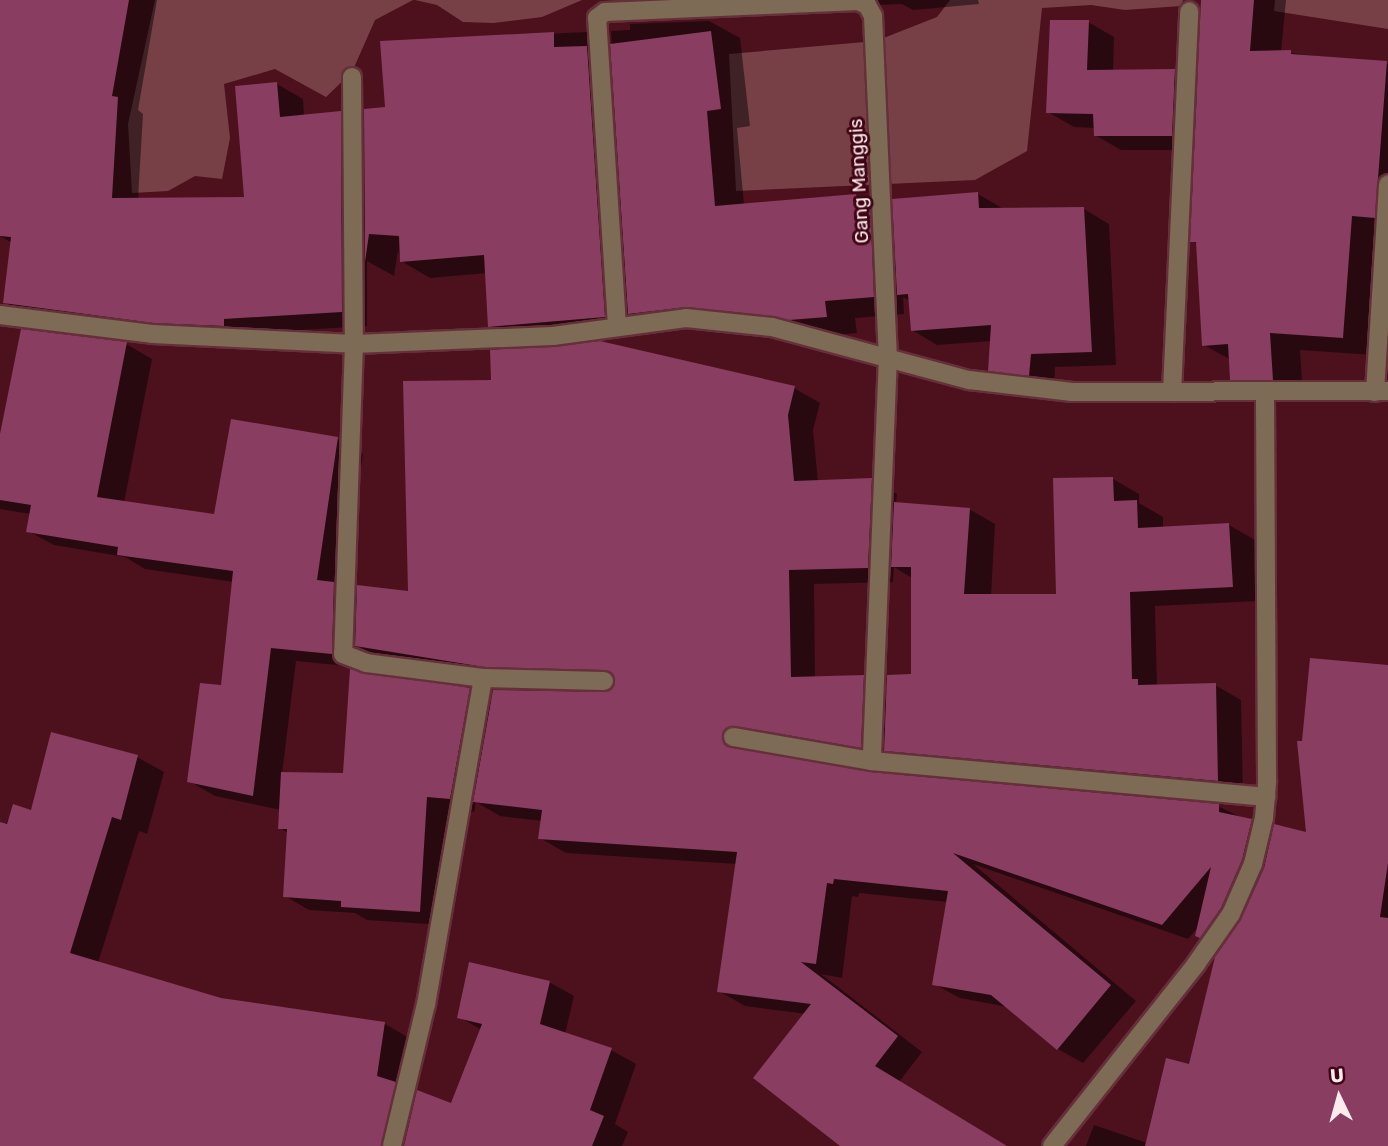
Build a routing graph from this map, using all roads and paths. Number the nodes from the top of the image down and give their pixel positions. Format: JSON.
{"nodes":[{"id":1,"x":1189,"y":11,"type":"dead end"},
{"id":2,"x":352,"y":77,"type":"dead end"},
{"id":3,"x":1388,"y":184,"type":"edge"},
{"id":4,"x":0,"y":314,"type":"edge"},
{"id":5,"x":617,"y":326,"type":"junction"},
{"id":6,"x":354,"y":344,"type":"junction"},
{"id":7,"x":888,"y":356,"type":"junction"},
{"id":8,"x":1172,"y":391,"type":"junction"},
{"id":9,"x":1381,"y":392,"type":"edge"},
{"id":10,"x":1265,"y":394,"type":"junction"},
{"id":11,"x":483,"y":678,"type":"junction"},
{"id":12,"x":604,"y":681,"type":"dead end"},
{"id":13,"x":733,"y":737,"type":"dead end"},
{"id":14,"x":872,"y":761,"type":"junction"},
{"id":15,"x":1266,"y":797,"type":"junction"},
{"id":16,"x":392,"y":1146,"type":"edge"},
{"id":17,"x":1052,"y":1146,"type":"edge"}],
"edges":[{"from":1,"to":8,"type":"street"},
{"from":2,"to":6,"type":"street"},
{"from":3,"to":9,"type":"street"},
{"from":4,"to":6,"type":"street"},
{"from":5,"to":6,"type":"street"},
{"from":5,"to":7,"type":"street"},
{"from":5,"to":7,"type":"street","name":"Gang Manggis"},
{"from":6,"to":11,"type":"street"},
{"from":7,"to":8,"type":"street"},
{"from":7,"to":14,"type":"street","name":"Gang Manggis"},
{"from":8,"to":10,"type":"street"},
{"from":9,"to":10,"type":"street"},
{"from":10,"to":15,"type":"street"},
{"from":11,"to":12,"type":"street"},
{"from":11,"to":16,"type":"street"},
{"from":13,"to":14,"type":"street"},
{"from":14,"to":15,"type":"street"},
{"from":15,"to":17,"type":"street"}]}
